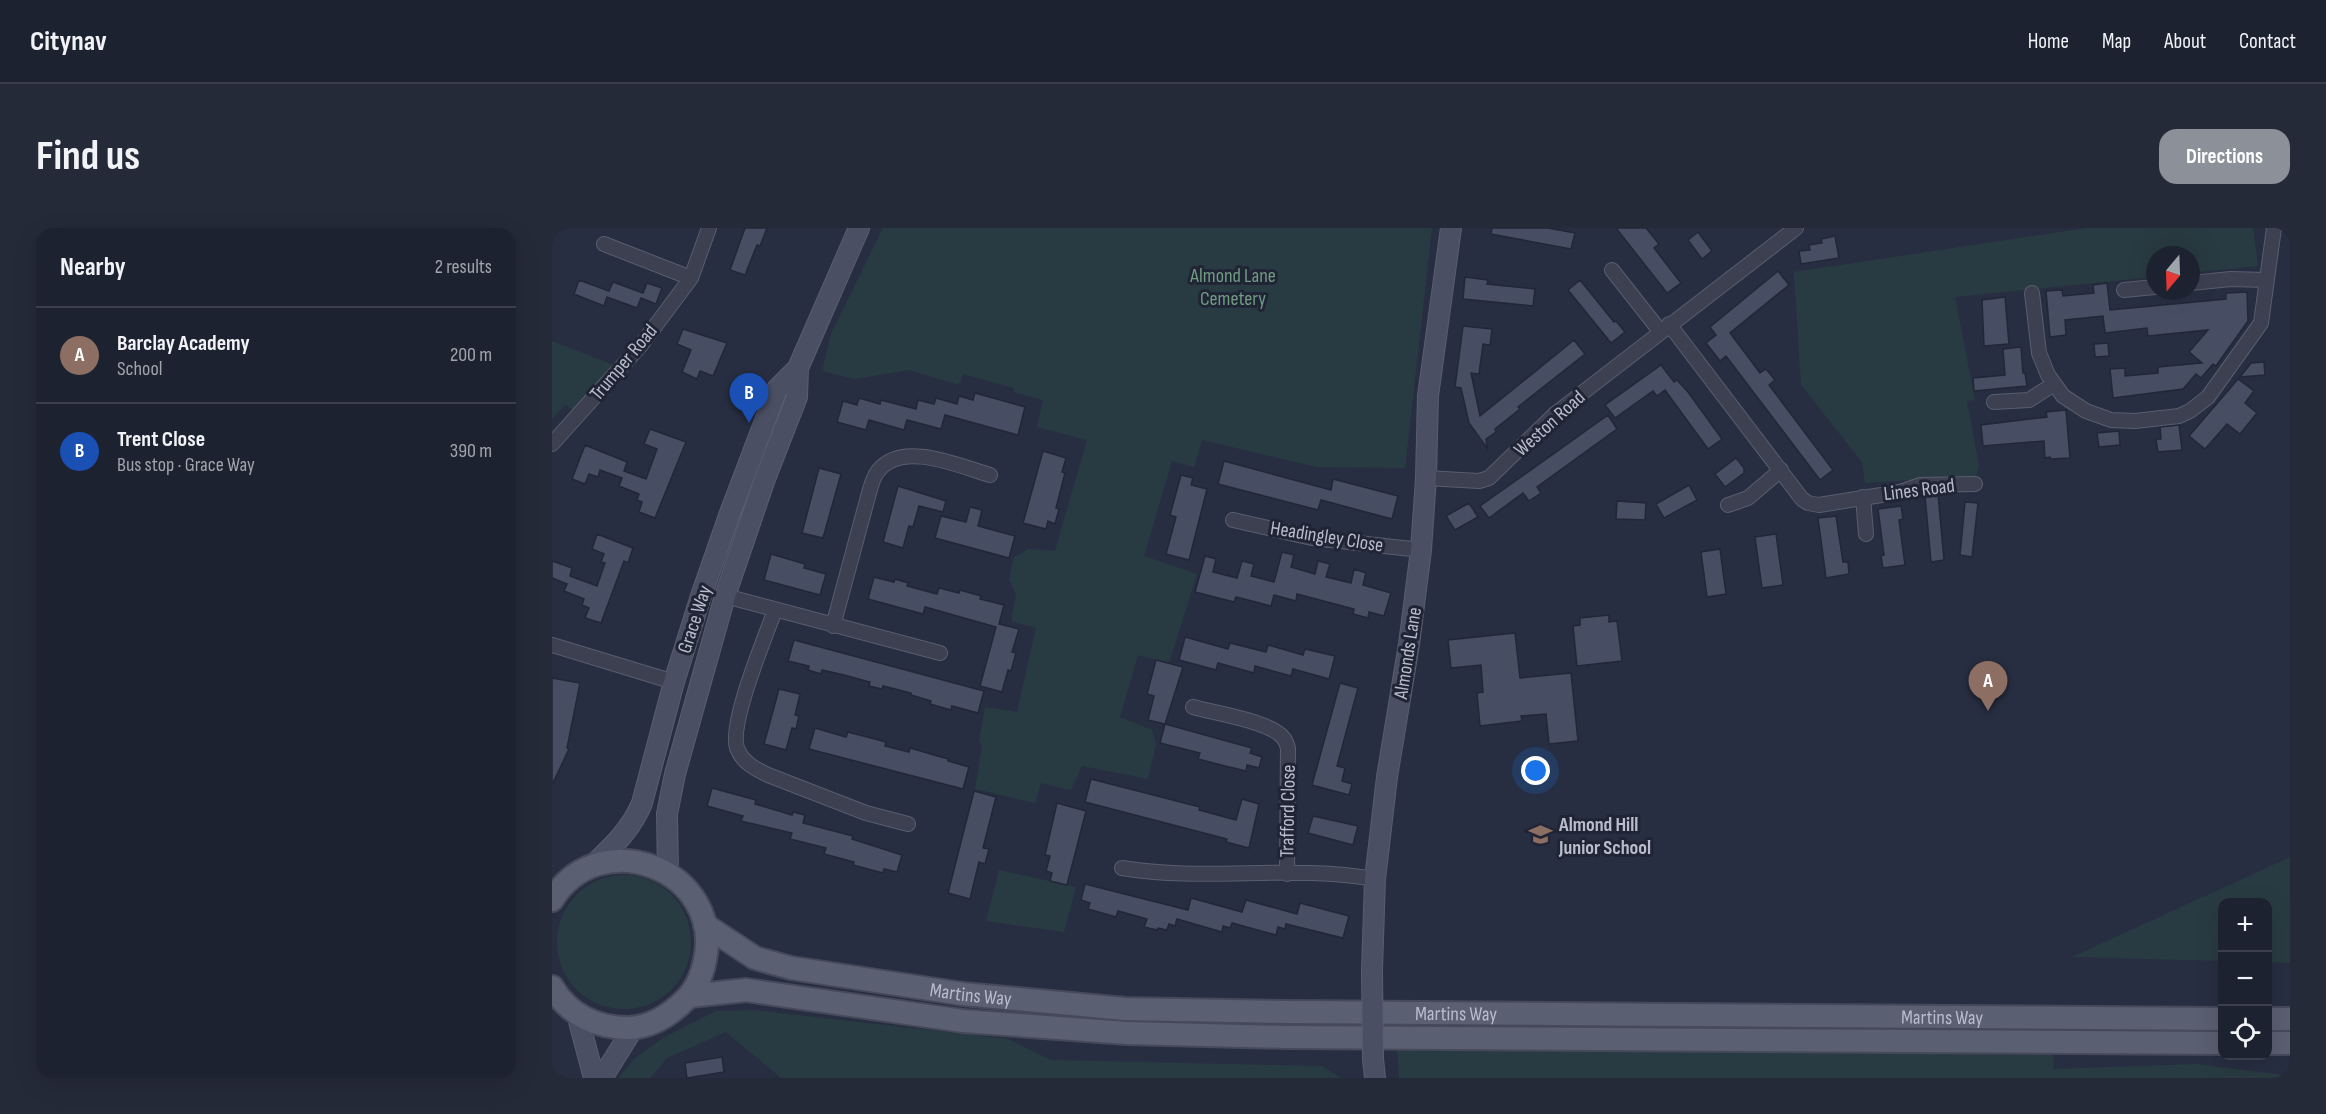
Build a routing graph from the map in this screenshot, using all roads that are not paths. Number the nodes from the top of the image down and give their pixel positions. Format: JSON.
{"nodes":[{"id":1,"x":709,"y":228,"type":"edge"},
{"id":2,"x":859,"y":228,"type":"edge"},
{"id":3,"x":1451,"y":228,"type":"edge"},
{"id":4,"x":1796,"y":228,"type":"edge"},
{"id":5,"x":2274,"y":228,"type":"edge"},
{"id":6,"x":604,"y":244,"type":"dead end"},
{"id":7,"x":1612,"y":270,"type":"dead end"},
{"id":8,"x":691,"y":278,"type":"junction"},
{"id":9,"x":2266,"y":280,"type":"junction"},
{"id":10,"x":2200,"y":282,"type":"edge"},
{"id":11,"x":2146,"y":288,"type":"edge"},
{"id":12,"x":2124,"y":290,"type":"dead end"},
{"id":13,"x":2032,"y":293,"type":"dead end"},
{"id":14,"x":1665,"y":328,"type":"junction"},
{"id":15,"x":798,"y":368,"type":"junction"},
{"id":16,"x":2054,"y":384,"type":"junction"},
{"id":17,"x":1994,"y":402,"type":"dead end"},
{"id":18,"x":552,"y":444,"type":"edge"},
{"id":19,"x":1781,"y":470,"type":"junction"},
{"id":20,"x":990,"y":475,"type":"dead end"},
{"id":21,"x":1426,"y":478,"type":"junction"},
{"id":22,"x":1976,"y":484,"type":"dead end"},
{"id":23,"x":1863,"y":497,"type":"junction"},
{"id":24,"x":1728,"y":505,"type":"dead end"},
{"id":25,"x":1233,"y":520,"type":"dead end"},
{"id":26,"x":1866,"y":534,"type":"dead end"},
{"id":27,"x":1421,"y":550,"type":"junction"},
{"id":28,"x":725,"y":596,"type":"junction"},
{"id":29,"x":775,"y":610,"type":"junction"},
{"id":30,"x":833,"y":626,"type":"junction"},
{"id":31,"x":552,"y":645,"type":"edge"},
{"id":32,"x":940,"y":653,"type":"dead end"},
{"id":33,"x":675,"y":682,"type":"junction"},
{"id":34,"x":1193,"y":707,"type":"dead end"},
{"id":35,"x":908,"y":824,"type":"dead end"},
{"id":36,"x":591,"y":867,"type":"junction"},
{"id":37,"x":1122,"y":868,"type":"dead end"},
{"id":38,"x":668,"y":873,"type":"junction"},
{"id":39,"x":1287,"y":874,"type":"junction"},
{"id":40,"x":1375,"y":879,"type":"junction"},
{"id":41,"x":554,"y":895,"type":"edge"},
{"id":42,"x":705,"y":925,"type":"junction"},
{"id":43,"x":552,"y":987,"type":"edge"},
{"id":44,"x":690,"y":996,"type":"junction"},
{"id":45,"x":577,"y":1014,"type":"junction"},
{"id":46,"x":2218,"y":1018,"type":"edge"},
{"id":47,"x":2272,"y":1019,"type":"edge"},
{"id":48,"x":2290,"y":1019,"type":"edge"},
{"id":49,"x":634,"y":1028,"type":"junction"},
{"id":50,"x":2218,"y":1043,"type":"edge"},
{"id":51,"x":2272,"y":1043,"type":"edge"},
{"id":52,"x":2290,"y":1043,"type":"edge"},
{"id":53,"x":1374,"y":1069,"type":"edge"},
{"id":54,"x":594,"y":1078,"type":"edge"},
{"id":55,"x":602,"y":1078,"type":"edge"}],
"edges":[{"from":1,"to":8,"type":"street","name":"Trumper Road"},
{"from":2,"to":15,"type":"street","name":"Grace Way"},
{"from":3,"to":21,"type":"street","name":"Almonds Lane"},
{"from":4,"to":14,"type":"street","name":"Weston Road"},
{"from":5,"to":9,"type":"street"},
{"from":6,"to":8,"type":"street"},
{"from":7,"to":14,"type":"street"},
{"from":8,"to":18,"type":"street","name":"Trumper Road"},
{"from":9,"to":10,"type":"street"},
{"from":9,"to":16,"type":"street"},
{"from":11,"to":12,"type":"street"},
{"from":13,"to":16,"type":"street"},
{"from":14,"to":19,"type":"street"},
{"from":14,"to":21,"type":"street","name":"Weston Road"},
{"from":15,"to":28,"type":"street","name":"Grace Way"},
{"from":15,"to":33,"type":"street","name":"Grace Way"},
{"from":16,"to":17,"type":"street"},
{"from":19,"to":23,"type":"street","name":"Lines Road"},
{"from":19,"to":24,"type":"street"},
{"from":20,"to":30,"type":"street"},
{"from":21,"to":27,"type":"street","name":"Almonds Lane"},
{"from":22,"to":23,"type":"street","name":"Lines Road"},
{"from":23,"to":26,"type":"street","name":"Lines Road"},
{"from":25,"to":27,"type":"street","name":"Headingley Close"},
{"from":27,"to":40,"type":"street","name":"Almonds Lane"},
{"from":28,"to":29,"type":"street"},
{"from":28,"to":38,"type":"street","name":"Grace Way"},
{"from":29,"to":30,"type":"street"},
{"from":29,"to":35,"type":"street"},
{"from":30,"to":32,"type":"street"},
{"from":31,"to":33,"type":"street"},
{"from":33,"to":36,"type":"street","name":"Grace Way"},
{"from":34,"to":39,"type":"street","name":"Trafford Close"},
{"from":36,"to":38,"type":"main road"},
{"from":36,"to":41,"type":"main road"},
{"from":37,"to":39,"type":"street","name":"Trafford Close"},
{"from":38,"to":42,"type":"main road"},
{"from":39,"to":40,"type":"street","name":"Trafford Close"},
{"from":40,"to":53,"type":"street","name":"Almonds Lane","bridge":true},
{"from":42,"to":44,"type":"main road"},
{"from":42,"to":46,"type":"main road","name":"Martins Way"},
{"from":43,"to":45,"type":"main road"},
{"from":44,"to":49,"type":"main road"},
{"from":44,"to":50,"type":"main road"},
{"from":45,"to":49,"type":"main road"},
{"from":45,"to":54,"type":"street"},
{"from":47,"to":48,"type":"main road"},
{"from":49,"to":55,"type":"street"},
{"from":51,"to":52,"type":"main road"}]}
